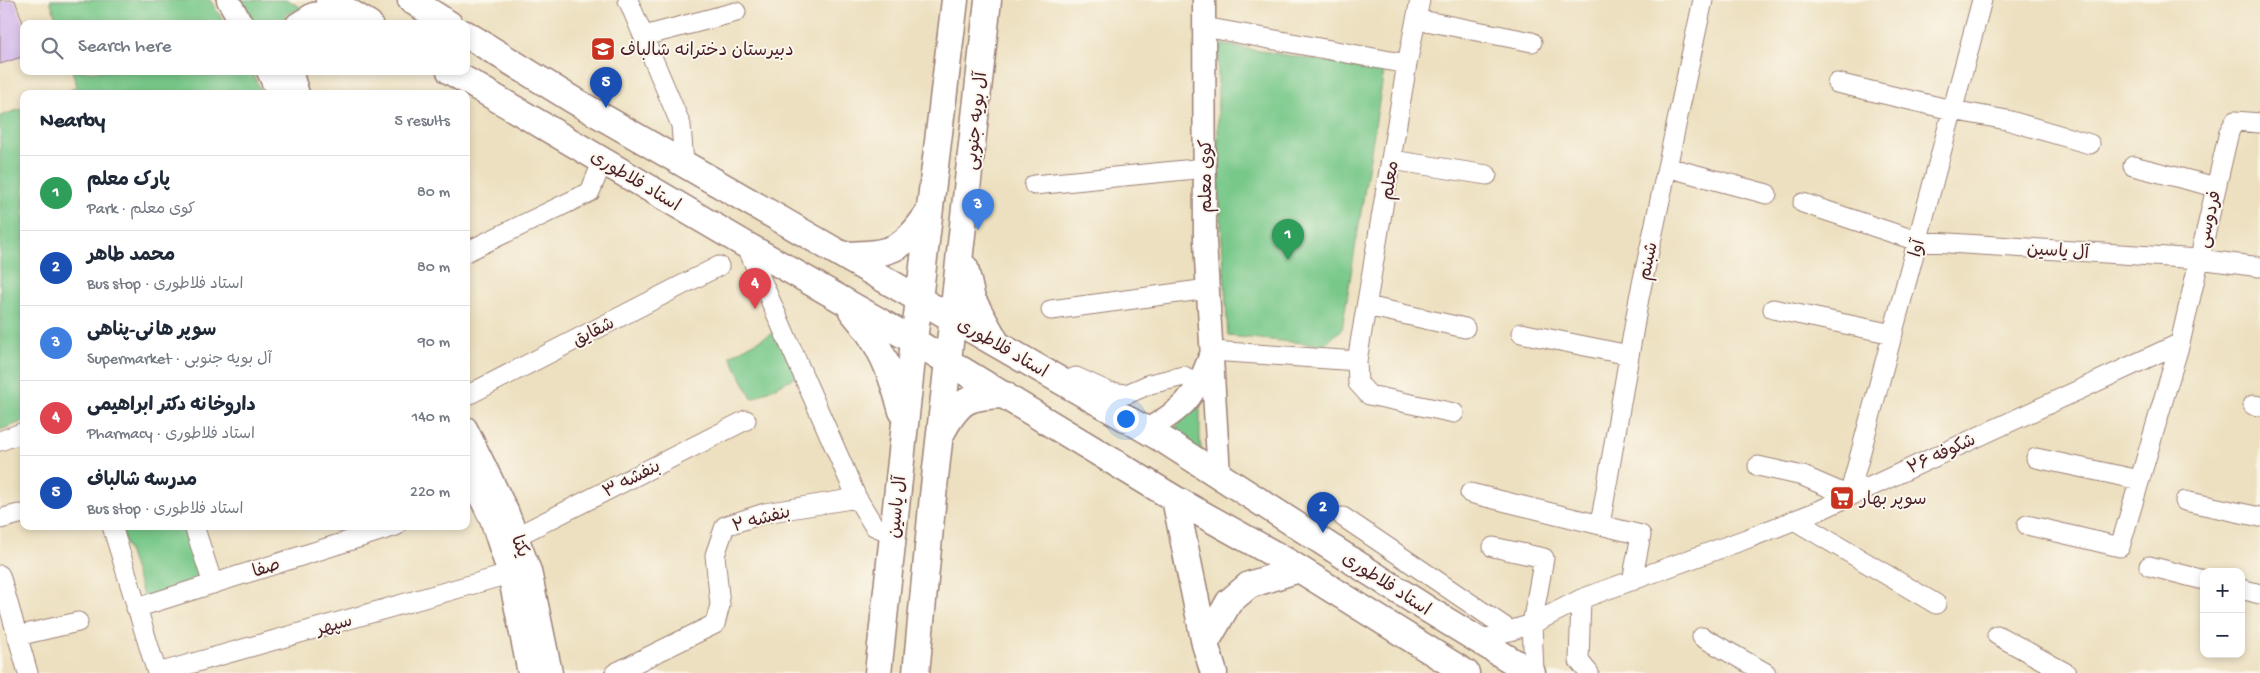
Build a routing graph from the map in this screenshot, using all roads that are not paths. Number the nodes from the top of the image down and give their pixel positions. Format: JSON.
{"nodes":[{"id":1,"x":228,"y":0,"type":"edge"},
{"id":2,"x":411,"y":0,"type":"edge"},
{"id":3,"x":628,"y":0,"type":"edge"},
{"id":4,"x":955,"y":0,"type":"edge"},
{"id":5,"x":988,"y":0,"type":"edge"},
{"id":6,"x":1204,"y":0,"type":"edge"},
{"id":7,"x":1420,"y":0,"type":"edge"},
{"id":8,"x":1703,"y":0,"type":"edge"},
{"id":9,"x":1982,"y":0,"type":"edge"},
{"id":10,"x":336,"y":4,"type":"edge"},
{"id":11,"x":736,"y":12,"type":"dead end"},
{"id":12,"x":1416,"y":19,"type":"junction"},
{"id":13,"x":240,"y":20,"type":"edge"},
{"id":14,"x":303,"y":20,"type":"edge"},
{"id":15,"x":362,"y":20,"type":"edge"},
{"id":16,"x":444,"y":20,"type":"edge"},
{"id":17,"x":1204,"y":27,"type":"junction"},
{"id":18,"x":470,"y":36,"type":"edge"},
{"id":19,"x":644,"y":36,"type":"junction"},
{"id":20,"x":1532,"y":42,"type":"dead end"},
{"id":21,"x":1407,"y":64,"type":"junction"},
{"id":22,"x":270,"y":75,"type":"edge"},
{"id":23,"x":292,"y":75,"type":"edge"},
{"id":24,"x":457,"y":75,"type":"edge"},
{"id":25,"x":1837,"y":83,"type":"dead end"},
{"id":26,"x":276,"y":90,"type":"edge"},
{"id":27,"x":297,"y":90,"type":"edge"},
{"id":28,"x":944,"y":96,"type":"junction"},
{"id":29,"x":978,"y":99,"type":"junction"},
{"id":30,"x":1952,"y":110,"type":"junction"},
{"id":31,"x":2260,"y":123,"type":"edge"},
{"id":32,"x":2090,"y":144,"type":"dead end"},
{"id":33,"x":603,"y":160,"type":"junction"},
{"id":34,"x":1392,"y":160,"type":"junction"},
{"id":35,"x":684,"y":164,"type":"junction"},
{"id":36,"x":2133,"y":166,"type":"dead end"},
{"id":37,"x":1667,"y":167,"type":"junction"},
{"id":38,"x":1205,"y":168,"type":"junction"},
{"id":39,"x":1487,"y":175,"type":"dead end"},
{"id":40,"x":1034,"y":185,"type":"dead end"},
{"id":41,"x":2216,"y":187,"type":"junction"},
{"id":42,"x":1767,"y":194,"type":"dead end"},
{"id":43,"x":1803,"y":203,"type":"dead end"},
{"id":44,"x":930,"y":212,"type":"junction"},
{"id":45,"x":1917,"y":241,"type":"junction"},
{"id":46,"x":746,"y":245,"type":"junction"},
{"id":47,"x":961,"y":249,"type":"junction"},
{"id":48,"x":470,"y":250,"type":"edge"},
{"id":49,"x":844,"y":255,"type":"junction"},
{"id":50,"x":2199,"y":260,"type":"junction"},
{"id":51,"x":719,"y":266,"type":"dead end"},
{"id":52,"x":2260,"y":267,"type":"edge"},
{"id":53,"x":1208,"y":289,"type":"junction"},
{"id":54,"x":842,"y":299,"type":"junction"},
{"id":55,"x":919,"y":299,"type":"junction"},
{"id":56,"x":1367,"y":306,"type":"junction"},
{"id":57,"x":1773,"y":309,"type":"dead end"},
{"id":58,"x":1051,"y":310,"type":"dead end"},
{"id":59,"x":954,"y":319,"type":"junction"},
{"id":60,"x":1465,"y":328,"type":"dead end"},
{"id":61,"x":1520,"y":333,"type":"dead end"},
{"id":62,"x":1893,"y":334,"type":"junction"},
{"id":63,"x":914,"y":341,"type":"junction"},
{"id":64,"x":2180,"y":344,"type":"junction"},
{"id":65,"x":998,"y":345,"type":"junction"},
{"id":66,"x":1212,"y":351,"type":"junction"},
{"id":67,"x":1629,"y":355,"type":"junction"},
{"id":68,"x":1357,"y":361,"type":"junction"},
{"id":69,"x":948,"y":362,"type":"junction"},
{"id":70,"x":1184,"y":376,"type":"dead end"},
{"id":71,"x":1064,"y":383,"type":"junction"},
{"id":72,"x":470,"y":394,"type":"edge"},
{"id":73,"x":1004,"y":395,"type":"junction"},
{"id":74,"x":1454,"y":413,"type":"dead end"},
{"id":75,"x":746,"y":420,"type":"dead end"},
{"id":76,"x":905,"y":422,"type":"junction"},
{"id":77,"x":1147,"y":430,"type":"junction"},
{"id":78,"x":20,"y":434,"type":"edge"},
{"id":79,"x":940,"y":435,"type":"junction"},
{"id":80,"x":470,"y":436,"type":"edge"},
{"id":81,"x":0,"y":441,"type":"edge"},
{"id":82,"x":2036,"y":458,"type":"dead end"},
{"id":83,"x":1758,"y":466,"type":"dead end"},
{"id":84,"x":1219,"y":476,"type":"junction"},
{"id":85,"x":2140,"y":480,"type":"junction"},
{"id":86,"x":470,"y":486,"type":"edge"},
{"id":87,"x":898,"y":489,"type":"junction"},
{"id":88,"x":1470,"y":493,"type":"dead end"},
{"id":89,"x":933,"y":496,"type":"junction"},
{"id":90,"x":1850,"y":496,"type":"junction"},
{"id":91,"x":857,"y":498,"type":"junction"},
{"id":92,"x":1175,"y":499,"type":"junction"},
{"id":93,"x":2186,"y":501,"type":"dead end"},
{"id":94,"x":474,"y":502,"type":"edge"},
{"id":95,"x":19,"y":514,"type":"dead end"},
{"id":96,"x":1343,"y":517,"type":"dead end"},
{"id":97,"x":2260,"y":517,"type":"edge"},
{"id":98,"x":0,"y":519,"type":"edge"},
{"id":99,"x":1794,"y":520,"type":"junction"},
{"id":100,"x":1600,"y":525,"type":"junction"},
{"id":101,"x":2027,"y":525,"type":"dead end"},
{"id":102,"x":113,"y":530,"type":"edge"},
{"id":103,"x":195,"y":530,"type":"edge"},
{"id":104,"x":383,"y":530,"type":"edge"},
{"id":105,"x":893,"y":534,"type":"junction"},
{"id":106,"x":517,"y":536,"type":"junction"},
{"id":107,"x":1493,"y":547,"type":"dead end"},
{"id":108,"x":2149,"y":566,"type":"dead end"},
{"id":109,"x":1299,"y":569,"type":"junction"},
{"id":110,"x":509,"y":574,"type":"junction"},
{"id":111,"x":0,"y":575,"type":"edge"},
{"id":112,"x":2200,"y":579,"type":"edge"},
{"id":113,"x":1632,"y":581,"type":"junction"},
{"id":114,"x":213,"y":584,"type":"junction"},
{"id":115,"x":2245,"y":590,"type":"edge"},
{"id":116,"x":2260,"y":594,"type":"edge"},
{"id":117,"x":1581,"y":599,"type":"junction"},
{"id":118,"x":1936,"y":604,"type":"dead end"},
{"id":119,"x":136,"y":608,"type":"junction"},
{"id":120,"x":78,"y":622,"type":"dead end"},
{"id":121,"x":1532,"y":624,"type":"junction"},
{"id":122,"x":1511,"y":630,"type":"junction"},
{"id":123,"x":1997,"y":635,"type":"dead end"},
{"id":124,"x":17,"y":636,"type":"junction"},
{"id":125,"x":1702,"y":637,"type":"dead end"},
{"id":126,"x":1479,"y":640,"type":"junction"},
{"id":127,"x":1205,"y":644,"type":"junction"},
{"id":128,"x":28,"y":673,"type":"edge"},
{"id":129,"x":157,"y":673,"type":"edge"},
{"id":130,"x":529,"y":673,"type":"edge"},
{"id":131,"x":551,"y":673,"type":"edge"},
{"id":132,"x":615,"y":673,"type":"edge"},
{"id":133,"x":878,"y":673,"type":"edge"},
{"id":134,"x":916,"y":673,"type":"edge"},
{"id":135,"x":1214,"y":673,"type":"edge"},
{"id":136,"x":1466,"y":673,"type":"edge"},
{"id":137,"x":1533,"y":673,"type":"edge"},
{"id":138,"x":1589,"y":673,"type":"edge"},
{"id":139,"x":1766,"y":673,"type":"edge"},
{"id":140,"x":2066,"y":673,"type":"edge"}],
"edges":[{"from":1,"to":13,"type":"street"},
{"from":2,"to":16,"type":"main road"},
{"from":3,"to":19,"type":"street"},
{"from":4,"to":28,"type":"main road","name":"آل بویه جنوبی"},
{"from":5,"to":29,"type":"main road","name":"آل بویه جنوبی"},
{"from":6,"to":17,"type":"street","name":"کوی معلم"},
{"from":7,"to":12,"type":"street","name":"معلم"},
{"from":8,"to":37,"type":"street","name":"شبنم"},
{"from":9,"to":30,"type":"street","name":"آوا"},
{"from":10,"to":14,"type":"street"},
{"from":10,"to":15,"type":"main road"},
{"from":11,"to":19,"type":"street"},
{"from":12,"to":20,"type":"street"},
{"from":12,"to":21,"type":"street","name":"معلم"},
{"from":17,"to":21,"type":"street"},
{"from":17,"to":38,"type":"street","name":"کوی معلم"},
{"from":18,"to":35,"type":"main road","name":"استاد فلاطوری"},
{"from":19,"to":35,"type":"street"},
{"from":21,"to":34,"type":"street","name":"معلم"},
{"from":22,"to":26,"type":"street"},
{"from":23,"to":27,"type":"street"},
{"from":24,"to":33,"type":"main road","name":"استاد فلاطوری"},
{"from":25,"to":30,"type":"street"},
{"from":28,"to":29,"type":"main road"},
{"from":28,"to":44,"type":"main road","name":"آل بویه جنوبی"},
{"from":29,"to":47,"type":"main road","name":"آل بویه جنوبی"},
{"from":30,"to":32,"type":"street"},
{"from":30,"to":45,"type":"street","name":"آوا"},
{"from":31,"to":41,"type":"street","name":"فردوسی"},
{"from":33,"to":46,"type":"main road","name":"استاد فلاطوری"},
{"from":33,"to":48,"type":"street"},
{"from":34,"to":39,"type":"street"},
{"from":34,"to":56,"type":"street","name":"معلم"},
{"from":35,"to":49,"type":"main road","name":"استاد فلاطوری"},
{"from":36,"to":41,"type":"street"},
{"from":37,"to":42,"type":"street"},
{"from":37,"to":67,"type":"street","name":"شبنم"},
{"from":38,"to":40,"type":"street"},
{"from":38,"to":53,"type":"street","name":"کوی معلم"},
{"from":41,"to":50,"type":"street","name":"فردوسی"},
{"from":43,"to":45,"type":"street","name":"آل یاسین"},
{"from":44,"to":49,"type":"main road"},
{"from":44,"to":55,"type":"main road","name":"آل بویه جنوبی"},
{"from":45,"to":50,"type":"street","name":"آل یاسین"},
{"from":45,"to":62,"type":"street","name":"آوا"},
{"from":46,"to":54,"type":"main road","name":"استاد فلاطوری"},
{"from":46,"to":91,"type":"street"},
{"from":47,"to":59,"type":"main road","name":"آل بویه جنوبی"},
{"from":47,"to":65,"type":"main road"},
{"from":49,"to":55,"type":"main road","name":"استاد فلاطوری"},
{"from":50,"to":52,"type":"street","name":"آل یاسین"},
{"from":50,"to":64,"type":"street","name":"فردوسی"},
{"from":51,"to":72,"type":"street","name":"شقایق"},
{"from":53,"to":58,"type":"street"},
{"from":53,"to":66,"type":"street","name":"کوی معلم"},
{"from":54,"to":63,"type":"main road","name":"استاد فلاطوری"},
{"from":54,"to":76,"type":"main road"},
{"from":55,"to":59,"type":"main road","name":"استاد فلاطوری"},
{"from":55,"to":63,"type":"main road","name":"آل بویه جنوبی"},
{"from":56,"to":60,"type":"street"},
{"from":56,"to":68,"type":"street","name":"معلم"},
{"from":57,"to":62,"type":"street"},
{"from":59,"to":65,"type":"main road","name":"استاد فلاطوری"},
{"from":59,"to":69,"type":"main road","name":"آل بویه جنوبی"},
{"from":61,"to":67,"type":"street"},
{"from":62,"to":90,"type":"street","name":"آوا"},
{"from":63,"to":69,"type":"main road","name":"استاد فلاطوری"},
{"from":63,"to":76,"type":"main road","name":"آل یاسین"},
{"from":64,"to":85,"type":"street","name":"فردوسی"},
{"from":64,"to":90,"type":"street","name":"شکوفه ۲۶"},
{"from":65,"to":71,"type":"main road","name":"استاد فلاطوری"},
{"from":66,"to":68,"type":"street"},
{"from":66,"to":77,"type":"street","name":"کوی معلم"},
{"from":66,"to":84,"type":"street","name":"کوی معلم"},
{"from":67,"to":100,"type":"street","name":"شبنم"},
{"from":68,"to":74,"type":"street","name":"معلم"},
{"from":69,"to":73,"type":"main road","name":"استاد فلاطوری"},
{"from":69,"to":79,"type":"main road","name":"آل یاسین"},
{"from":70,"to":71,"type":"street"},
{"from":71,"to":77,"type":"main road","name":"استاد فلاطوری"},
{"from":73,"to":79,"type":"main road"},
{"from":73,"to":92,"type":"main road","name":"استاد فلاطوری"},
{"from":75,"to":106,"type":"street","name":"بنفشه ۳"},
{"from":76,"to":87,"type":"main road","name":"آل یاسین"},
{"from":77,"to":84,"type":"main road","name":"استاد فلاطوری"},
{"from":78,"to":81,"type":"street"},
{"from":79,"to":89,"type":"main road","name":"آل یاسین"},
{"from":80,"to":106,"type":"street","name":"یکتا"},
{"from":82,"to":85,"type":"street"},
{"from":83,"to":90,"type":"street"},
{"from":84,"to":126,"type":"main road","name":"استاد فلاطوری"},
{"from":85,"to":101,"type":"street","name":"فردوسی"},
{"from":86,"to":94,"type":"street","name":"یکتا"},
{"from":87,"to":89,"type":"main road"},
{"from":87,"to":105,"type":"main road","name":"آل یاسین"},
{"from":88,"to":100,"type":"street"},
{"from":89,"to":134,"type":"main road","name":"آل یاسین"},
{"from":90,"to":99,"type":"street","name":"شکوفه ۲۶"},
{"from":91,"to":105,"type":"street"},
{"from":91,"to":132,"type":"street","name":"بنفشه ۲"},
{"from":92,"to":109,"type":"main road","name":"استاد فلاطوری"},
{"from":92,"to":127,"type":"main road"},
{"from":93,"to":97,"type":"street"},
{"from":94,"to":110,"type":"street","name":"یکتا"},
{"from":95,"to":98,"type":"street"},
{"from":96,"to":122,"type":"street"},
{"from":99,"to":113,"type":"street","name":"شکوفه ۲۶"},
{"from":99,"to":118,"type":"street"},
{"from":100,"to":113,"type":"street"},
{"from":102,"to":119,"type":"street"},
{"from":103,"to":114,"type":"street"},
{"from":104,"to":114,"type":"street","name":"صفا"},
{"from":105,"to":133,"type":"main road","name":"آل یاسین"},
{"from":106,"to":131,"type":"street","name":"یکتا"},
{"from":107,"to":121,"type":"street"},
{"from":108,"to":112,"type":"street"},
{"from":109,"to":127,"type":"main road"},
{"from":109,"to":136,"type":"main road","name":"استاد فلاطوری"},
{"from":110,"to":129,"type":"street","name":"سپهر"},
{"from":110,"to":130,"type":"street","name":"یکتا"},
{"from":111,"to":124,"type":"street"},
{"from":113,"to":117,"type":"street","name":"شکوفه ۲۶"},
{"from":114,"to":119,"type":"street","name":"صفا"},
{"from":115,"to":116,"type":"street"},
{"from":117,"to":121,"type":"street","name":"شکوفه ۲۶"},
{"from":117,"to":138,"type":"street"},
{"from":119,"to":129,"type":"street"},
{"from":120,"to":124,"type":"street"},
{"from":121,"to":122,"type":"street","name":"شکوفه ۲۶"},
{"from":121,"to":137,"type":"street"},
{"from":122,"to":126,"type":"street","name":"شکوفه ۲۶"},
{"from":123,"to":140,"type":"street"},
{"from":124,"to":128,"type":"street"},
{"from":125,"to":139,"type":"street"},
{"from":126,"to":137,"type":"main road","name":"استاد فلاطوری"},
{"from":127,"to":135,"type":"main road"}]}
